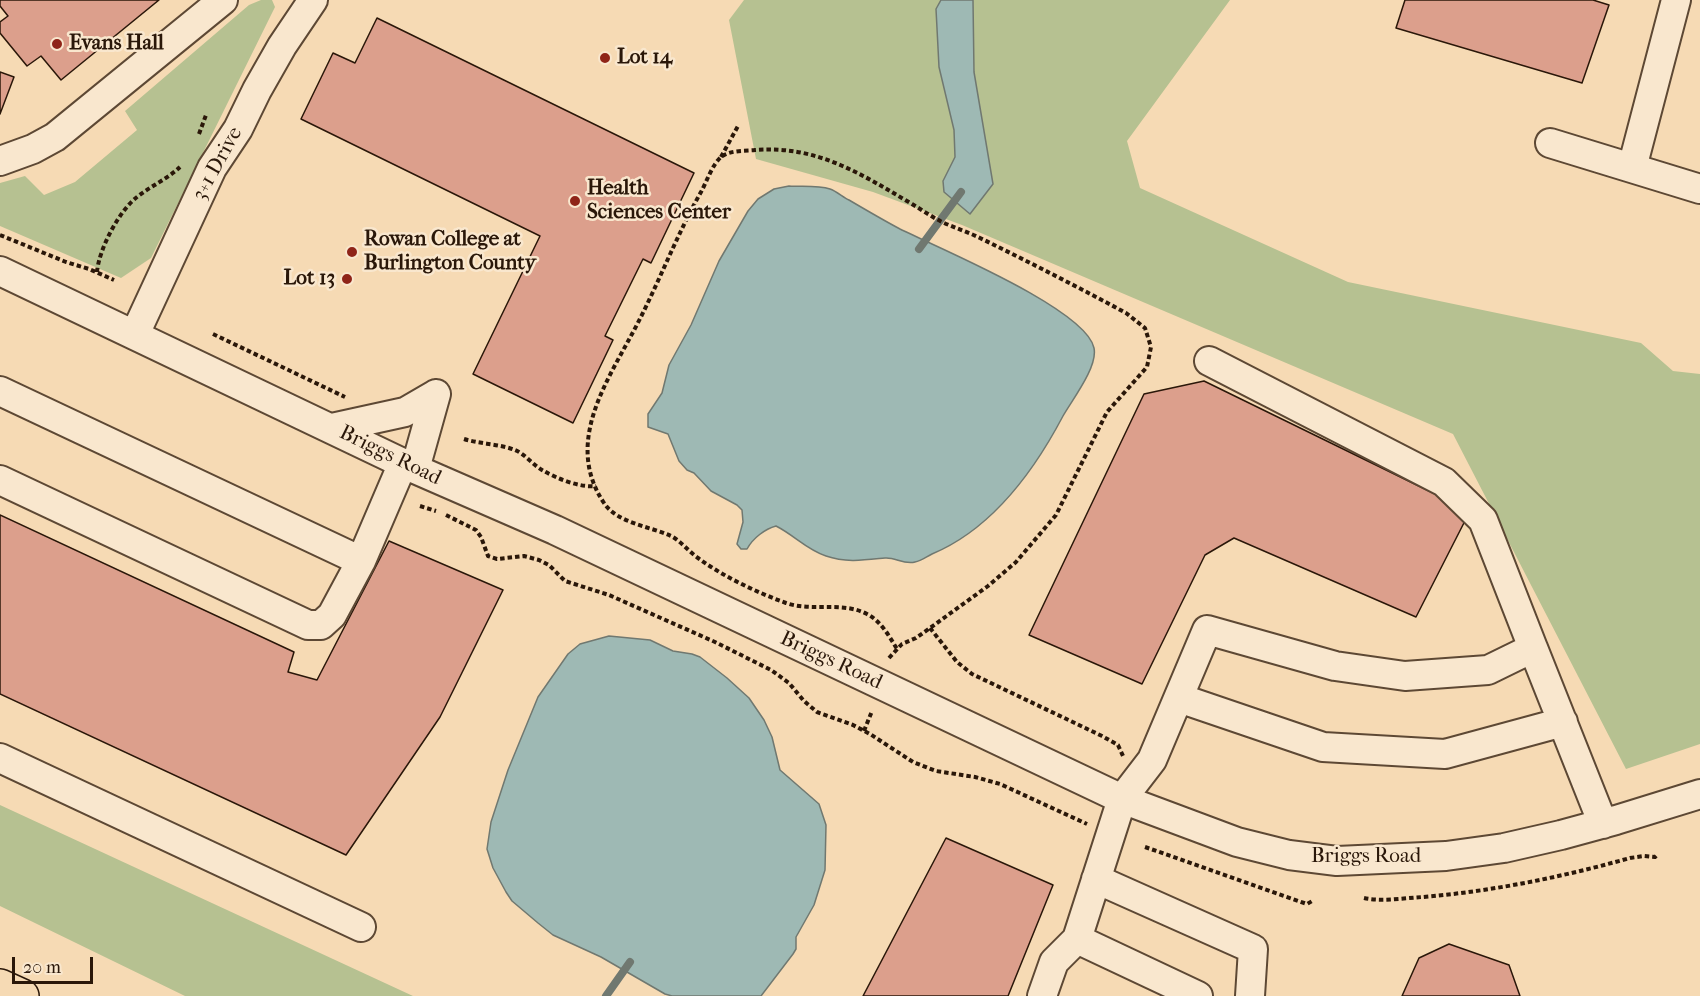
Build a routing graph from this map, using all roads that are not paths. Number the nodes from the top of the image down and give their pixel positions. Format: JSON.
{"nodes":[{"id":1,"x":224,"y":0,"type":"edge"},
{"id":2,"x":313,"y":0,"type":"edge"},
{"id":3,"x":1676,"y":0,"type":"edge"},
{"id":4,"x":1550,"y":143,"type":"dead end"},
{"id":5,"x":0,"y":161,"type":"edge"},
{"id":6,"x":1632,"y":168,"type":"junction"},
{"id":7,"x":1700,"y":189,"type":"edge"},
{"id":8,"x":3,"y":275,"type":"edge"},
{"id":9,"x":135,"y":334,"type":"junction"},
{"id":10,"x":1209,"y":361,"type":"dead end"},
{"id":11,"x":0,"y":391,"type":"edge"},
{"id":12,"x":332,"y":428,"type":"junction"},
{"id":13,"x":409,"y":466,"type":"junction"},
{"id":14,"x":0,"y":480,"type":"edge"},
{"id":15,"x":360,"y":561,"type":"junction"},
{"id":16,"x":1533,"y":648,"type":"junction"},
{"id":17,"x":1179,"y":698,"type":"junction"},
{"id":18,"x":1563,"y":723,"type":"junction"},
{"id":19,"x":0,"y":758,"type":"edge"},
{"id":20,"x":1700,"y":794,"type":"edge"},
{"id":21,"x":1122,"y":799,"type":"junction"},
{"id":22,"x":1603,"y":824,"type":"junction"},
{"id":23,"x":1096,"y":879,"type":"junction"},
{"id":24,"x":361,"y":927,"type":"dead end"},
{"id":25,"x":1077,"y":939,"type":"junction"},
{"id":26,"x":0,"y":986,"type":"edge"},
{"id":27,"x":22,"y":996,"type":"edge"},
{"id":28,"x":1042,"y":996,"type":"edge"},
{"id":29,"x":1198,"y":996,"type":"edge"},
{"id":30,"x":1250,"y":996,"type":"edge"}],
"edges":[{"from":1,"to":5,"type":"street"},
{"from":2,"to":9,"type":"street","name":"3+1 Drive"},
{"from":3,"to":6,"type":"street"},
{"from":4,"to":6,"type":"street"},
{"from":6,"to":7,"type":"street"},
{"from":8,"to":9,"type":"street","name":"Briggs Road"},
{"from":9,"to":12,"type":"street","name":"Briggs Road"},
{"from":10,"to":16,"type":"street"},
{"from":11,"to":15,"type":"street"},
{"from":12,"to":13,"type":"street","name":"Briggs Road"},
{"from":12,"to":13,"type":"street"},
{"from":13,"to":15,"type":"street"},
{"from":13,"to":21,"type":"street","name":"Briggs Road"},
{"from":14,"to":15,"type":"street"},
{"from":16,"to":17,"type":"street"},
{"from":16,"to":18,"type":"street"},
{"from":17,"to":18,"type":"street"},
{"from":17,"to":21,"type":"street"},
{"from":18,"to":22,"type":"street"},
{"from":19,"to":24,"type":"street"},
{"from":20,"to":22,"type":"street","name":"Briggs Road"},
{"from":21,"to":22,"type":"street","name":"Briggs Road"},
{"from":21,"to":23,"type":"street"},
{"from":23,"to":25,"type":"street"},
{"from":23,"to":30,"type":"street"},
{"from":25,"to":28,"type":"street"},
{"from":25,"to":29,"type":"street"},
{"from":26,"to":27,"type":"highway"}]}
